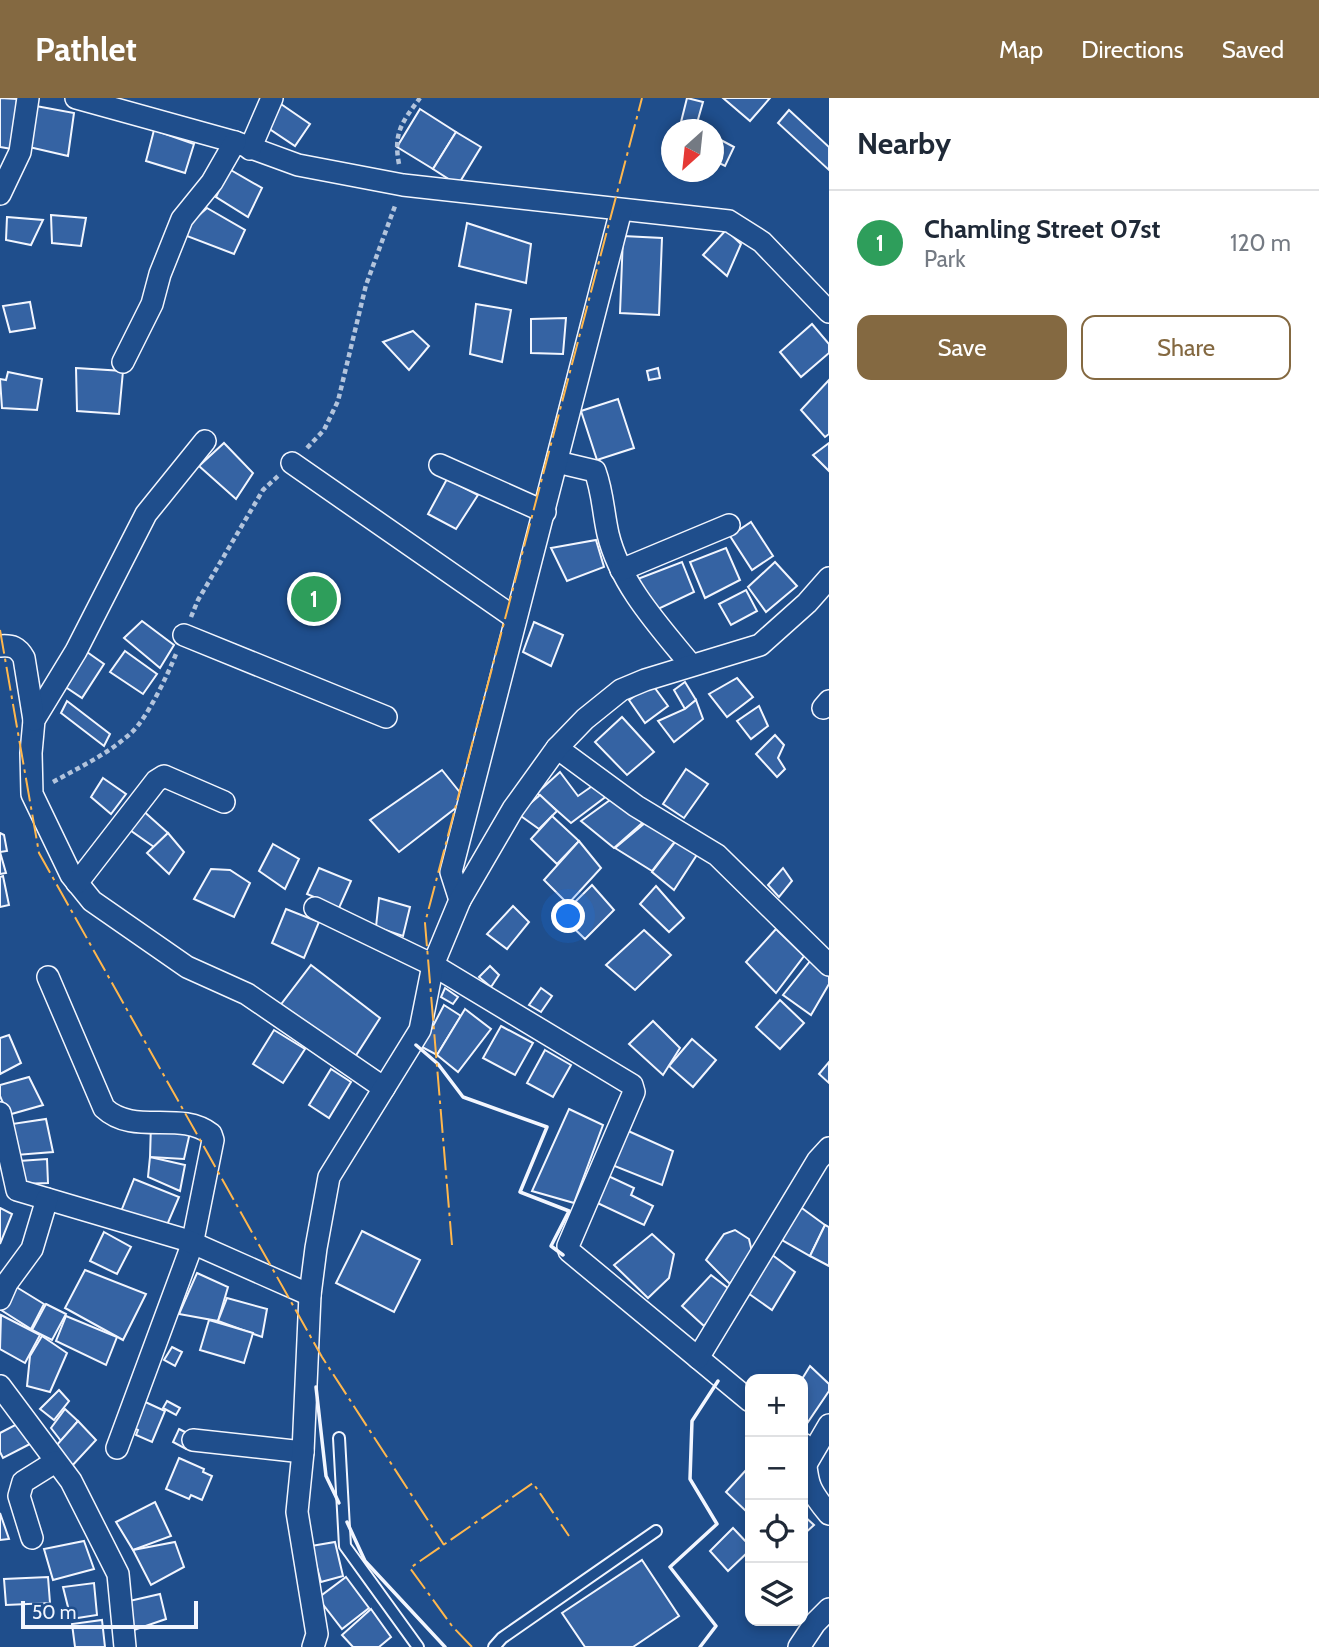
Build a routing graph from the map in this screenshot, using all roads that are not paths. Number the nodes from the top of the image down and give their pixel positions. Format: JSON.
{"nodes":[{"id":1,"x":28,"y":98,"type":"edge"},
{"id":2,"x":76,"y":98,"type":"edge"},
{"id":3,"x":272,"y":98,"type":"edge"},
{"id":4,"x":242,"y":146,"type":"junction"},
{"id":5,"x":0,"y":194,"type":"edge"},
{"id":6,"x":621,"y":210,"type":"junction"},
{"id":7,"x":829,"y":312,"type":"edge"},
{"id":8,"x":123,"y":362,"type":"dead end"},
{"id":9,"x":205,"y":441,"type":"dead end"},
{"id":10,"x":557,"y":462,"type":"junction"},
{"id":11,"x":292,"y":463,"type":"road end"},
{"id":12,"x":440,"y":465,"type":"dead end"},
{"id":13,"x":545,"y":512,"type":"junction"},
{"id":14,"x":730,"y":526,"type":"dead end"},
{"id":15,"x":621,"y":570,"type":"junction"},
{"id":16,"x":829,"y":578,"type":"edge"},
{"id":17,"x":515,"y":618,"type":"junction"},
{"id":18,"x":184,"y":635,"type":"road end"},
{"id":19,"x":0,"y":646,"type":"edge"},
{"id":20,"x":691,"y":665,"type":"junction"},
{"id":21,"x":386,"y":717,"type":"dead end"},
{"id":22,"x":34,"y":720,"type":"junction"},
{"id":23,"x":557,"y":748,"type":"junction"},
{"id":24,"x":224,"y":802,"type":"dead end"},
{"id":25,"x":77,"y":883,"type":"junction"},
{"id":26,"x":460,"y":900,"type":"junction"},
{"id":27,"x":315,"y":908,"type":"dead end"},
{"id":28,"x":433,"y":965,"type":"junction"},
{"id":29,"x":829,"y":965,"type":"edge"},
{"id":30,"x":48,"y":977,"type":"dead end"},
{"id":31,"x":384,"y":1088,"type":"junction"},
{"id":32,"x":0,"y":1113,"type":"edge"},
{"id":33,"x":829,"y":1149,"type":"edge"},
{"id":34,"x":9,"y":1188,"type":"edge"},
{"id":35,"x":47,"y":1199,"type":"junction"},
{"id":36,"x":192,"y":1245,"type":"junction"},
{"id":37,"x":2,"y":1287,"type":"edge"},
{"id":38,"x":310,"y":1295,"type":"junction"},
{"id":39,"x":698,"y":1357,"type":"junction"},
{"id":40,"x":0,"y":1386,"type":"edge"},
{"id":41,"x":745,"y":1397,"type":"edge"},
{"id":42,"x":829,"y":1425,"type":"edge"},
{"id":43,"x":339,"y":1438,"type":"dead end"},
{"id":44,"x":193,"y":1440,"type":"dead end"},
{"id":45,"x":117,"y":1448,"type":"dead end"},
{"id":46,"x":303,"y":1451,"type":"junction"},
{"id":47,"x":55,"y":1462,"type":"junction"},
{"id":48,"x":808,"y":1462,"type":"edge"},
{"id":49,"x":808,"y":1485,"type":"edge"},
{"id":50,"x":829,"y":1514,"type":"edge"},
{"id":51,"x":656,"y":1531,"type":"dead end"},
{"id":52,"x":32,"y":1538,"type":"dead end"},
{"id":53,"x":829,"y":1609,"type":"edge"},
{"id":54,"x":125,"y":1647,"type":"edge"},
{"id":55,"x":313,"y":1647,"type":"edge"},
{"id":56,"x":418,"y":1647,"type":"edge"},
{"id":57,"x":494,"y":1647,"type":"edge"},
{"id":58,"x":799,"y":1647,"type":"edge"}],
"edges":[{"from":1,"to":5,"type":"street"},
{"from":2,"to":4,"type":"street"},
{"from":3,"to":4,"type":"street"},
{"from":4,"to":6,"type":"street"},
{"from":4,"to":8,"type":"street"},
{"from":6,"to":7,"type":"street"},
{"from":6,"to":10,"type":"street"},
{"from":9,"to":22,"type":"street"},
{"from":10,"to":13,"type":"street"},
{"from":10,"to":15,"type":"street"},
{"from":11,"to":17,"type":"street"},
{"from":12,"to":13,"type":"street"},
{"from":13,"to":17,"type":"street"},
{"from":14,"to":15,"type":"street"},
{"from":15,"to":20,"type":"street"},
{"from":16,"to":20,"type":"street"},
{"from":17,"to":26,"type":"street"},
{"from":18,"to":21,"type":"street"},
{"from":19,"to":22,"type":"street"},
{"from":20,"to":23,"type":"street"},
{"from":22,"to":25,"type":"street"},
{"from":23,"to":26,"type":"street"},
{"from":23,"to":29,"type":"street"},
{"from":24,"to":25,"type":"street"},
{"from":25,"to":31,"type":"street"},
{"from":26,"to":28,"type":"street"},
{"from":27,"to":28,"type":"street"},
{"from":28,"to":31,"type":"street"},
{"from":28,"to":39,"type":"street"},
{"from":30,"to":36,"type":"street"},
{"from":31,"to":38,"type":"street"},
{"from":32,"to":34,"type":"street"},
{"from":33,"to":39,"type":"street"},
{"from":34,"to":35,"type":"street"},
{"from":35,"to":36,"type":"street"},
{"from":35,"to":37,"type":"street"},
{"from":36,"to":38,"type":"street"},
{"from":36,"to":45,"type":"street"},
{"from":38,"to":46,"type":"street"},
{"from":39,"to":41,"type":"street"},
{"from":40,"to":47,"type":"street"},
{"from":42,"to":48,"type":"street"},
{"from":43,"to":56,"type":"lane"},
{"from":44,"to":46,"type":"street"},
{"from":46,"to":55,"type":"street"},
{"from":47,"to":52,"type":"street"},
{"from":47,"to":54,"type":"street"},
{"from":49,"to":50,"type":"street"},
{"from":51,"to":57,"type":"lane"},
{"from":53,"to":58,"type":"street"}]}
